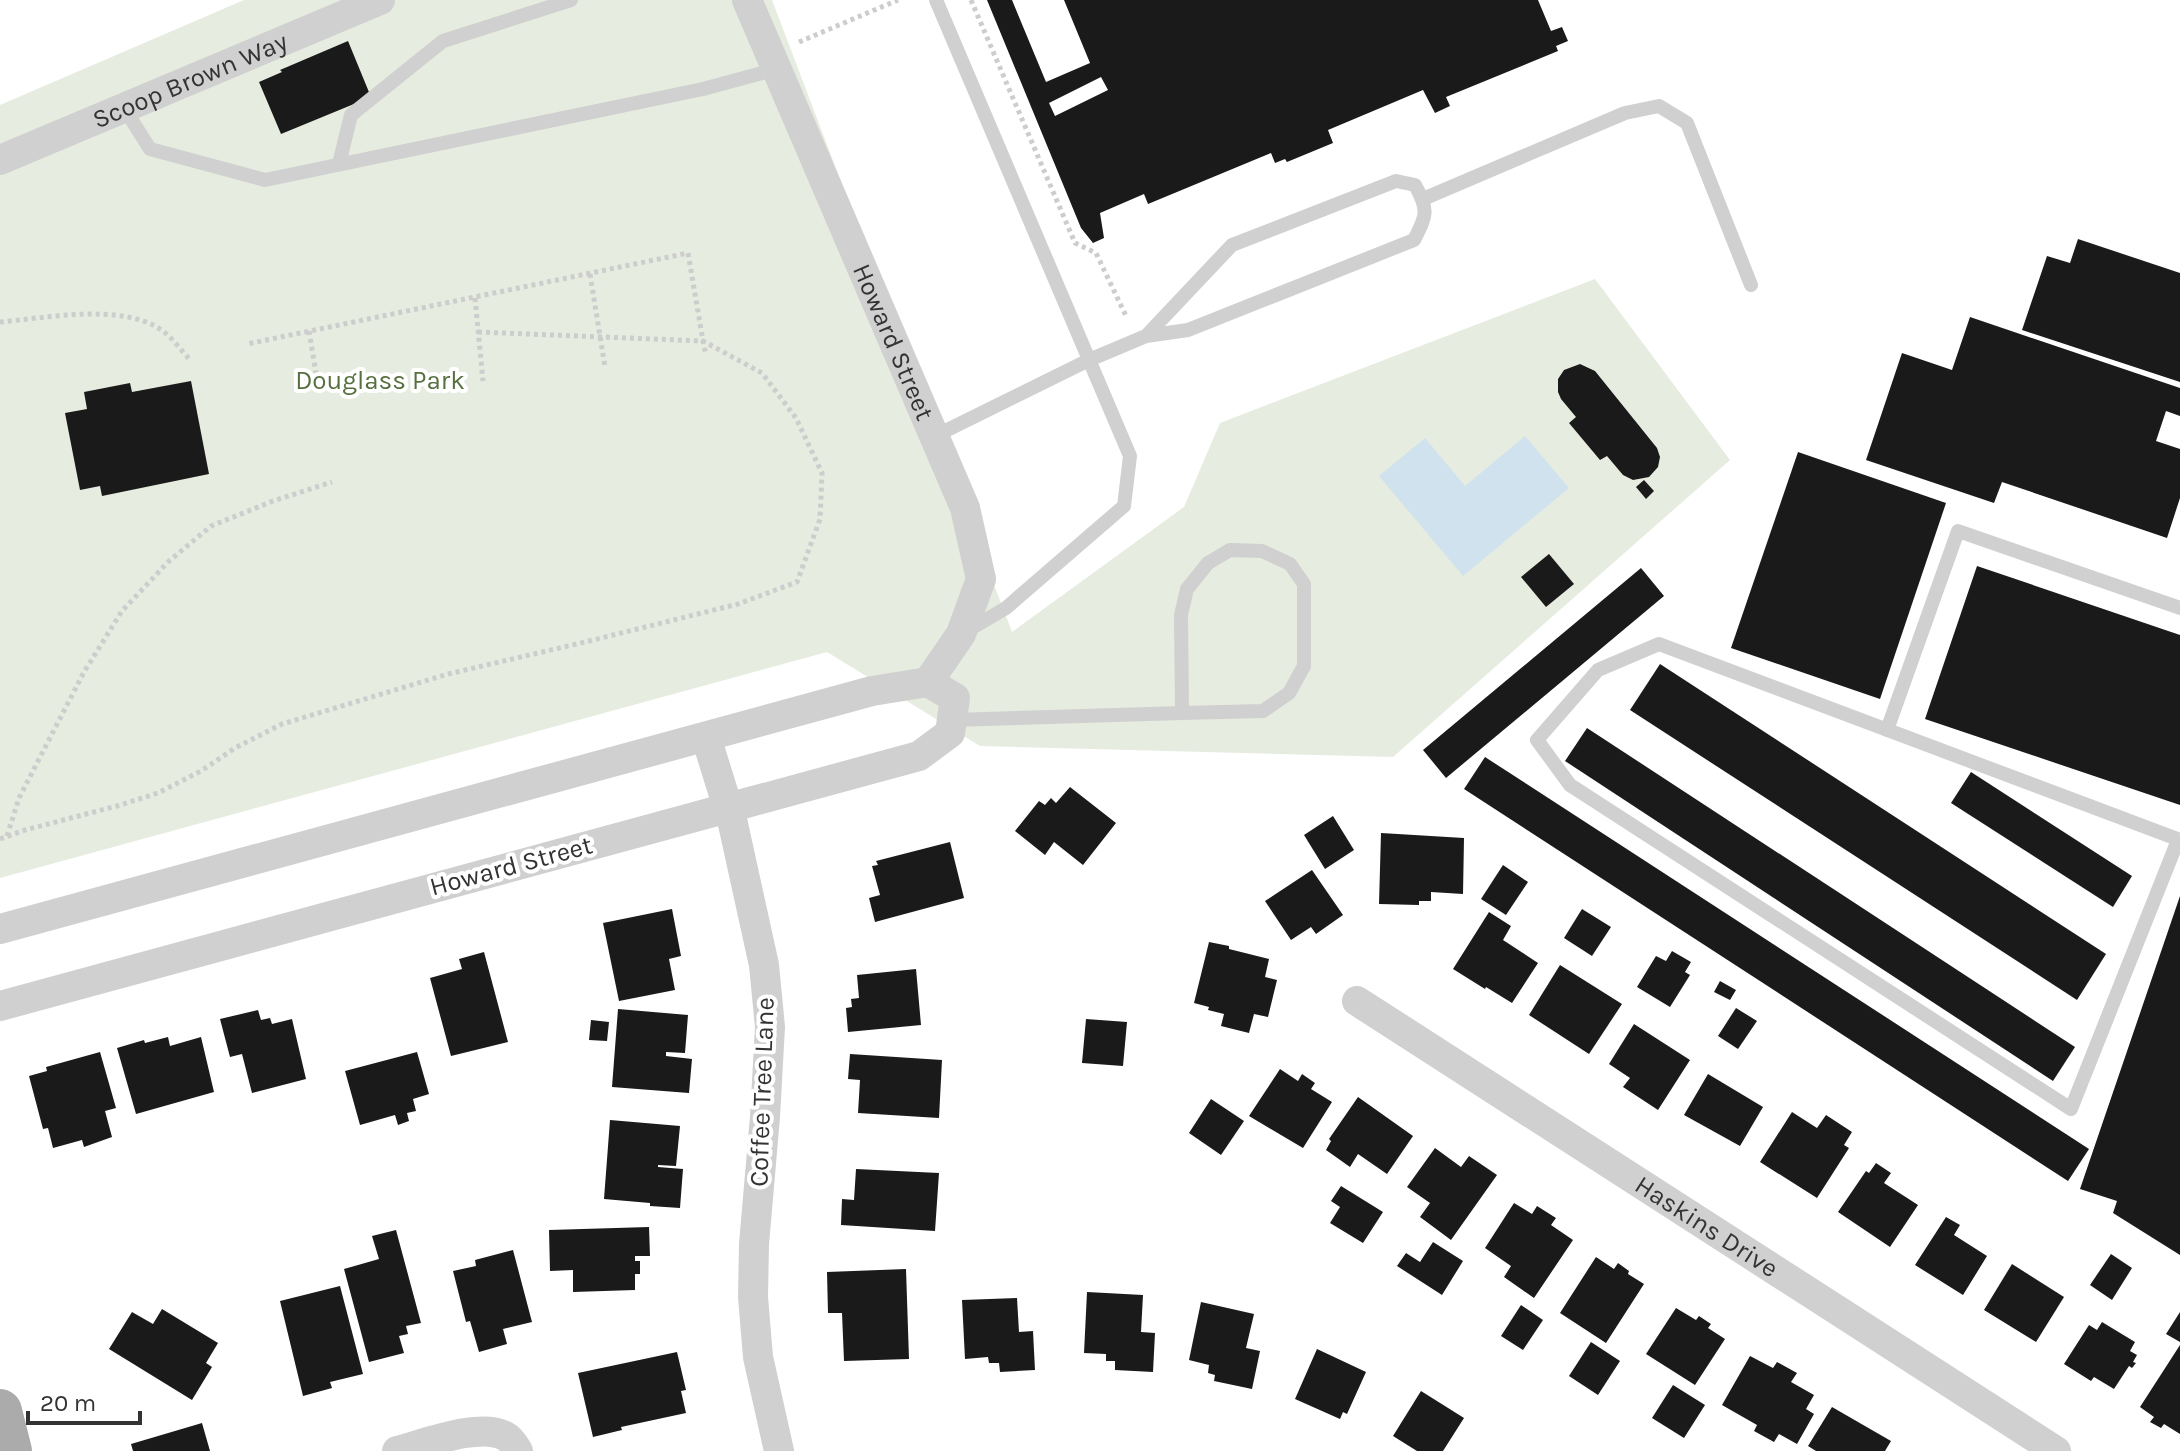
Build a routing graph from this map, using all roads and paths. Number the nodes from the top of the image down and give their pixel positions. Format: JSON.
{"nodes":[{"id":1,"x":380,"y":0,"type":"edge"},
{"id":2,"x":571,"y":0,"type":"edge"},
{"id":3,"x":747,"y":0,"type":"edge"},
{"id":4,"x":898,"y":0,"type":"edge"},
{"id":5,"x":936,"y":0,"type":"edge"},
{"id":6,"x":971,"y":0,"type":"edge"},
{"id":7,"x":797,"y":43,"type":"dead end"},
{"id":8,"x":777,"y":69,"type":"junction"},
{"id":9,"x":124,"y":108,"type":"junction"},
{"id":10,"x":0,"y":160,"type":"edge"},
{"id":11,"x":339,"y":164,"type":"junction"},
{"id":12,"x":1423,"y":199,"type":"junction"},
{"id":13,"x":590,"y":274,"type":"junction"},
{"id":14,"x":1751,"y":285,"type":"dead end"},
{"id":15,"x":475,"y":298,"type":"junction"},
{"id":16,"x":0,"y":322,"type":"edge"},
{"id":17,"x":1130,"y":324,"type":"dead end"},
{"id":18,"x":309,"y":331,"type":"junction"},
{"id":19,"x":478,"y":332,"type":"junction"},
{"id":20,"x":1146,"y":336,"type":"junction"},
{"id":21,"x":599,"y":337,"type":"junction"},
{"id":22,"x":703,"y":341,"type":"junction"},
{"id":23,"x":247,"y":344,"type":"dead end"},
{"id":24,"x":706,"y":355,"type":"dead end"},
{"id":25,"x":190,"y":360,"type":"dead end"},
{"id":26,"x":1089,"y":360,"type":"junction"},
{"id":27,"x":605,"y":367,"type":"dead end"},
{"id":28,"x":316,"y":373,"type":"dead end"},
{"id":29,"x":483,"y":381,"type":"dead end"},
{"id":30,"x":935,"y":436,"type":"junction"},
{"id":31,"x":332,"y":482,"type":"dead end"},
{"id":32,"x":2180,"y":608,"type":"edge"},
{"id":33,"x":961,"y":634,"type":"junction"},
{"id":34,"x":928,"y":682,"type":"junction"},
{"id":35,"x":1182,"y":713,"type":"junction"},
{"id":36,"x":952,"y":720,"type":"junction"},
{"id":37,"x":1887,"y":730,"type":"junction"},
{"id":38,"x":706,"y":737,"type":"junction"},
{"id":39,"x":727,"y":807,"type":"junction"},
{"id":40,"x":3,"y":838,"type":"edge"},
{"id":41,"x":2179,"y":840,"type":"edge"},
{"id":42,"x":0,"y":929,"type":"edge"},
{"id":43,"x":1357,"y":1001,"type":"dead end"},
{"id":44,"x":0,"y":1006,"type":"edge"},
{"id":45,"x":0,"y":1411,"type":"edge"},
{"id":46,"x":10,"y":1451,"type":"edge"},
{"id":47,"x":397,"y":1451,"type":"edge"},
{"id":48,"x":518,"y":1451,"type":"edge"},
{"id":49,"x":779,"y":1451,"type":"edge"},
{"id":50,"x":2056,"y":1451,"type":"edge"}],
"edges":[{"from":1,"to":9,"type":"street","name":"Scoop Brown Way"},
{"from":2,"to":11,"type":"lane"},
{"from":3,"to":8,"type":"street","name":"Howard Street"},
{"from":4,"to":7,"type":"path"},
{"from":5,"to":26,"type":"lane"},
{"from":6,"to":17,"type":"path"},
{"from":8,"to":11,"type":"lane"},
{"from":8,"to":30,"type":"street","name":"Howard Street"},
{"from":9,"to":10,"type":"street","name":"Scoop Brown Way"},
{"from":9,"to":11,"type":"lane"},
{"from":12,"to":14,"type":"lane"},
{"from":12,"to":20,"type":"lane"},
{"from":12,"to":20,"type":"lane"},
{"from":13,"to":15,"type":"path"},
{"from":13,"to":21,"type":"path"},
{"from":13,"to":22,"type":"path"},
{"from":15,"to":18,"type":"path"},
{"from":15,"to":19,"type":"path"},
{"from":16,"to":25,"type":"path"},
{"from":18,"to":23,"type":"path"},
{"from":18,"to":28,"type":"path"},
{"from":19,"to":21,"type":"path"},
{"from":19,"to":29,"type":"path"},
{"from":20,"to":26,"type":"lane"},
{"from":21,"to":22,"type":"path"},
{"from":21,"to":27,"type":"path"},
{"from":22,"to":24,"type":"path"},
{"from":22,"to":40,"type":"path"},
{"from":26,"to":30,"type":"lane"},
{"from":26,"to":33,"type":"lane"},
{"from":30,"to":33,"type":"street","name":"Howard Street"},
{"from":31,"to":40,"type":"path"},
{"from":32,"to":37,"type":"lane"},
{"from":33,"to":34,"type":"street","name":"Howard Street"},
{"from":34,"to":36,"type":"street"},
{"from":34,"to":38,"type":"street"},
{"from":35,"to":35,"type":"lane"},
{"from":35,"to":36,"type":"lane"},
{"from":36,"to":39,"type":"street","name":"Howard Street"},
{"from":37,"to":41,"type":"lane"},
{"from":37,"to":41,"type":"lane"},
{"from":38,"to":39,"type":"street","name":"Coffee Tree Lane"},
{"from":38,"to":42,"type":"street"},
{"from":39,"to":44,"type":"street","name":"Howard Street"},
{"from":39,"to":49,"type":"street","name":"Coffee Tree Lane"},
{"from":43,"to":50,"type":"street","name":"Haskins Drive"},
{"from":45,"to":46,"type":"main road"},
{"from":47,"to":48,"type":"street"}]}
